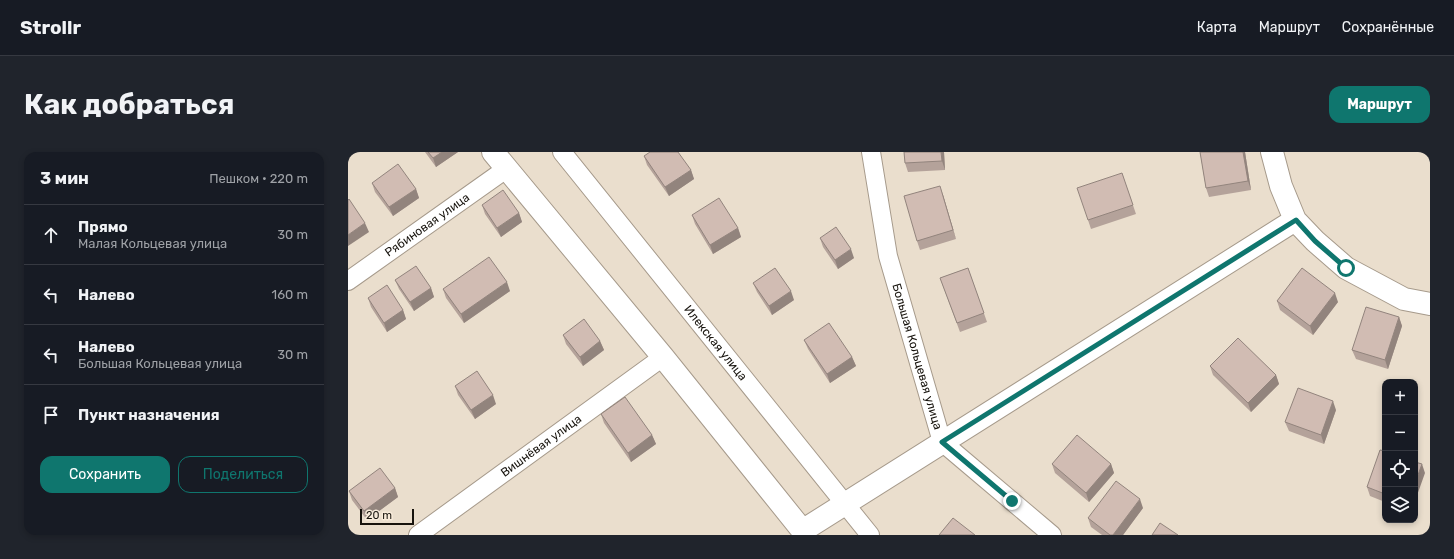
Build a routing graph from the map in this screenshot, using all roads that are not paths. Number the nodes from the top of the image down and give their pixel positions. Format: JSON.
{"nodes":[{"id":1,"x":493,"y":152,"type":"edge"},
{"id":2,"x":562,"y":152,"type":"edge"},
{"id":3,"x":871,"y":152,"type":"edge"},
{"id":4,"x":1272,"y":152,"type":"edge"},
{"id":5,"x":506,"y":169,"type":"junction"},
{"id":6,"x":1296,"y":220,"type":"junction"},
{"id":7,"x":348,"y":281,"type":"edge"},
{"id":8,"x":1430,"y":304,"type":"edge"},
{"id":9,"x":663,"y":357,"type":"junction"},
{"id":10,"x":942,"y":442,"type":"junction"},
{"id":11,"x":845,"y":505,"type":"junction"},
{"id":12,"x":804,"y":533,"type":"edge"},
{"id":13,"x":418,"y":535,"type":"edge"},
{"id":14,"x":870,"y":535,"type":"edge"},
{"id":15,"x":1052,"y":535,"type":"edge"}],
"edges":[{"from":1,"to":5,"type":"street"},
{"from":2,"to":11,"type":"street","name":"Илекская улица"},
{"from":3,"to":10,"type":"street","name":"Большая Кольцевая улица"},
{"from":4,"to":6,"type":"street"},
{"from":5,"to":7,"type":"street","name":"Рябиновая улица"},
{"from":5,"to":9,"type":"street"},
{"from":6,"to":8,"type":"street"},
{"from":6,"to":10,"type":"street"},
{"from":9,"to":12,"type":"street"},
{"from":9,"to":13,"type":"street","name":"Вишнёвая улица"},
{"from":10,"to":11,"type":"street"},
{"from":10,"to":15,"type":"street","name":"Большая Кольцевая улица"},
{"from":11,"to":12,"type":"street"},
{"from":11,"to":14,"type":"street","name":"Илекская улица"}]}
